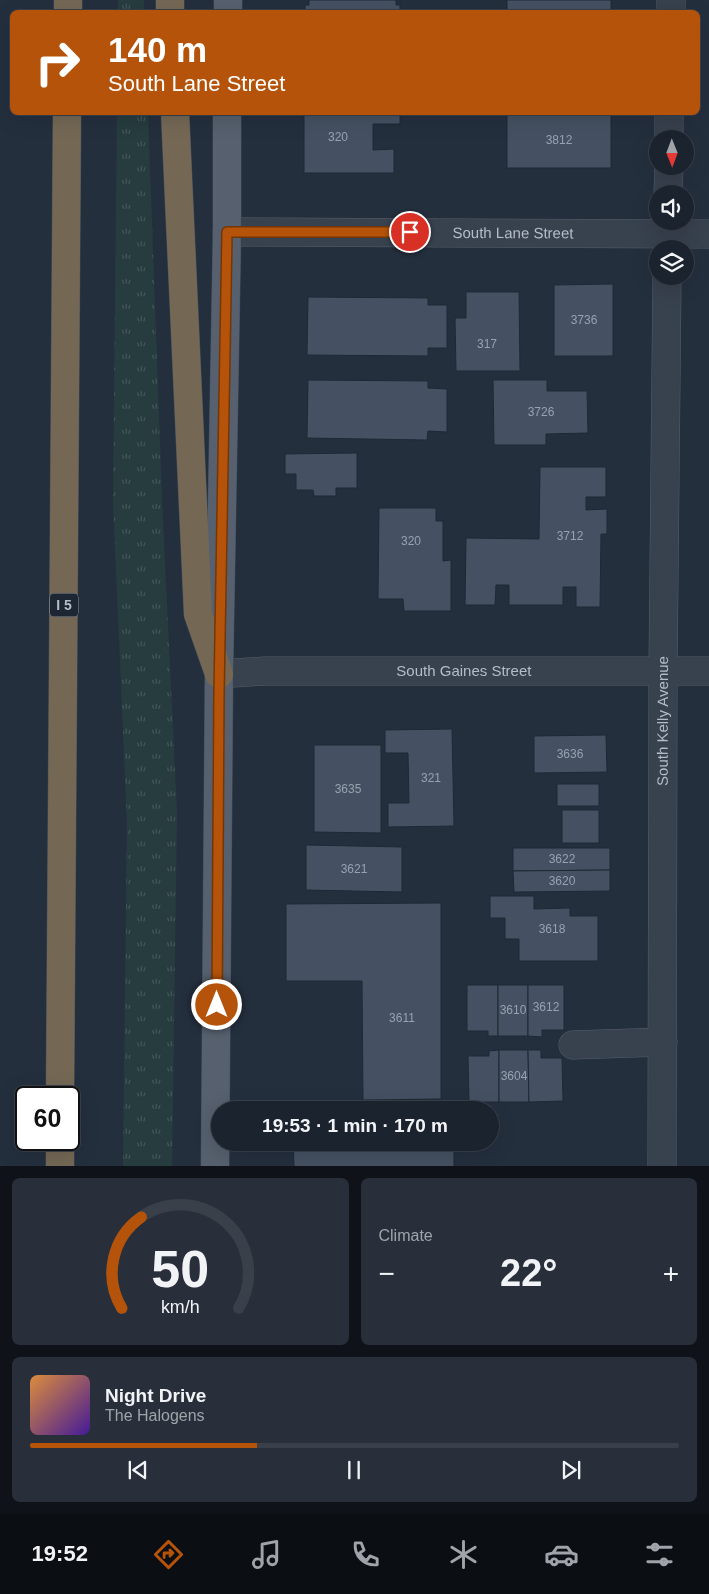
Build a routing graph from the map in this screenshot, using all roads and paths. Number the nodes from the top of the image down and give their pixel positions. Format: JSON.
{"nodes":[{"id":1,"x":67,"y":115,"type":"edge"},
{"id":2,"x":175,"y":115,"type":"edge"},
{"id":3,"x":227,"y":115,"type":"edge"},
{"id":4,"x":669,"y":115,"type":"edge"},
{"id":5,"x":669,"y":130,"type":"edge"},
{"id":6,"x":227,"y":232,"type":"junction"},
{"id":7,"x":709,"y":234,"type":"edge"},
{"id":8,"x":668,"y":235,"type":"edge"},
{"id":9,"x":667,"y":285,"type":"edge"},
{"id":10,"x":664,"y":672,"type":"junction"},
{"id":11,"x":709,"y":672,"type":"edge"},
{"id":12,"x":220,"y":674,"type":"junction"},
{"id":13,"x":663,"y":1042,"type":"junction"},
{"id":14,"x":573,"y":1045,"type":"dead end"},
{"id":15,"x":60,"y":1086,"type":"edge"},
{"id":16,"x":60,"y":1151,"type":"edge"},
{"id":17,"x":60,"y":1166,"type":"edge"},
{"id":18,"x":215,"y":1166,"type":"edge"},
{"id":19,"x":662,"y":1166,"type":"edge"}],
"edges":[{"from":1,"to":15,"type":"highway","number":"I 5"},
{"from":2,"to":12,"type":"highway"},
{"from":3,"to":6,"type":"main road"},
{"from":4,"to":5,"type":"street"},
{"from":6,"to":8,"type":"street","name":"South Lane Street"},
{"from":6,"to":12,"type":"main road"},
{"from":7,"to":8,"type":"street","name":"South Lane Street"},
{"from":9,"to":10,"type":"street","name":"South Kelly Avenue"},
{"from":10,"to":11,"type":"street","name":"South Gaines Street"},
{"from":10,"to":12,"type":"street","name":"South Gaines Street"},
{"from":10,"to":13,"type":"street","name":"South Kelly Avenue"},
{"from":12,"to":18,"type":"main road"},
{"from":13,"to":14,"type":"street"},
{"from":13,"to":19,"type":"street","name":"South Kelly Avenue"},
{"from":16,"to":17,"type":"highway"}]}
